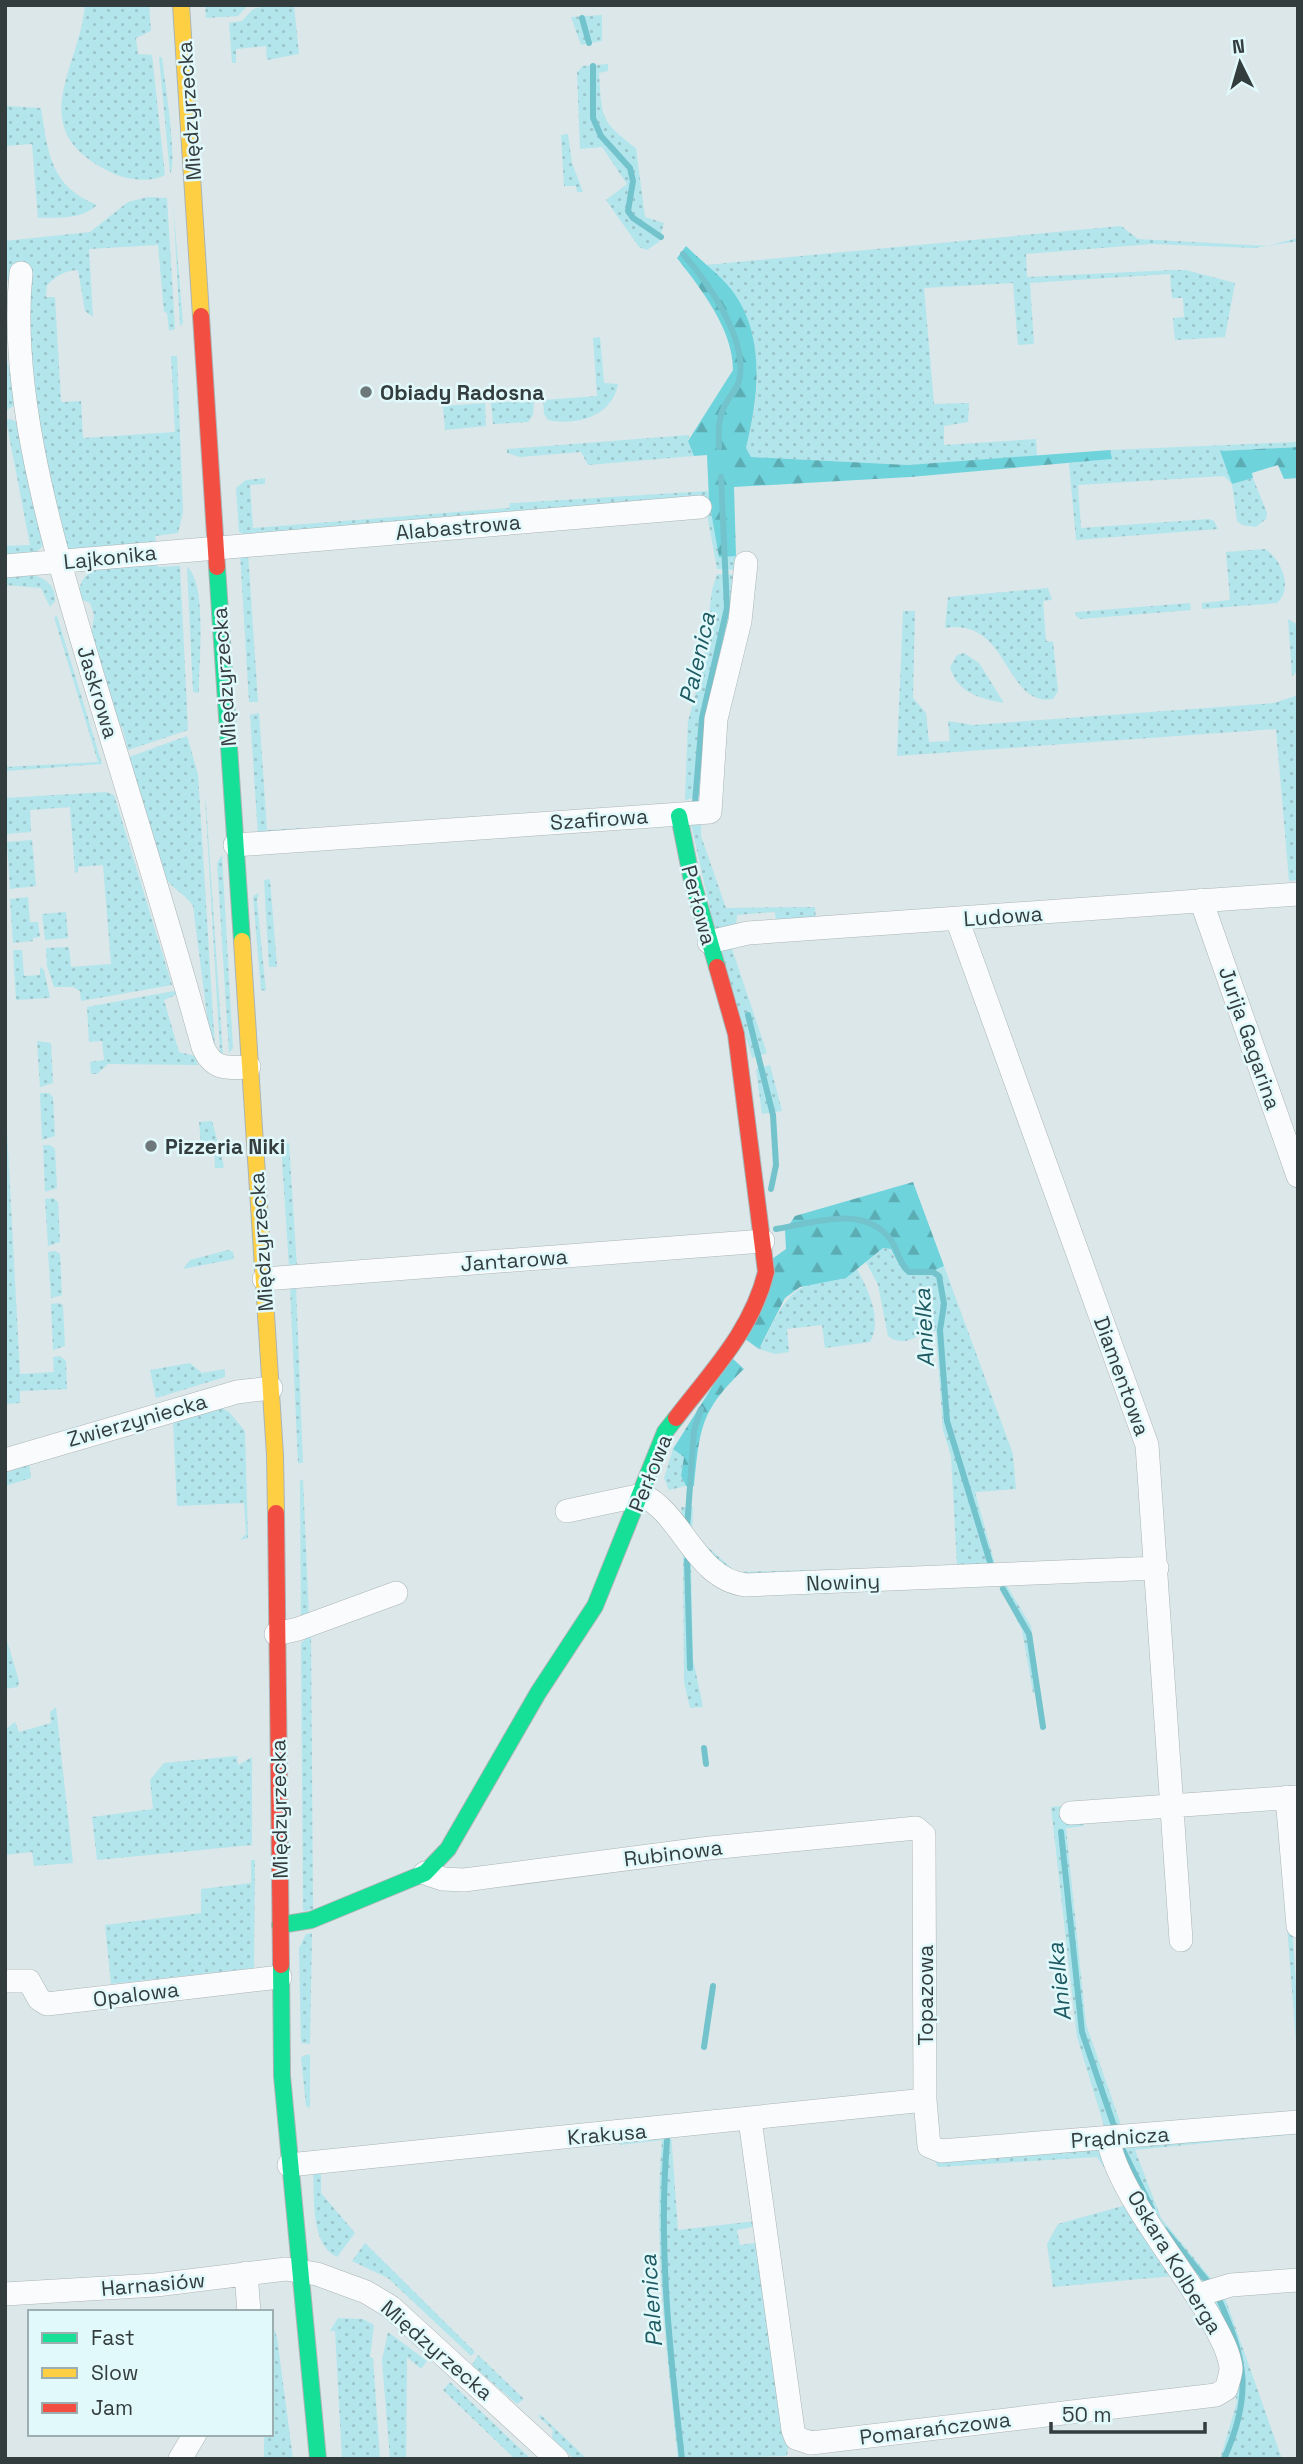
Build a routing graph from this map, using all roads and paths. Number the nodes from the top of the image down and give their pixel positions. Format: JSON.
{"nodes":[{"id":1,"x":181,"y":5,"type":"edge"},
{"id":2,"x":21,"y":274,"type":"dead end"},
{"id":3,"x":700,"y":508,"type":"dead end"},
{"id":4,"x":216,"y":546,"type":"junction"},
{"id":5,"x":59,"y":563,"type":"junction"},
{"id":6,"x":746,"y":564,"type":"dead end"},
{"id":7,"x":5,"y":566,"type":"edge"},
{"id":8,"x":679,"y":816,"type":"junction"},
{"id":9,"x":235,"y":845,"type":"junction"},
{"id":10,"x":1298,"y":894,"type":"edge"},
{"id":11,"x":1202,"y":900,"type":"junction"},
{"id":12,"x":957,"y":919,"type":"junction"},
{"id":13,"x":709,"y":942,"type":"junction"},
{"id":14,"x":249,"y":1067,"type":"junction"},
{"id":15,"x":1298,"y":1176,"type":"edge"},
{"id":16,"x":763,"y":1241,"type":"junction"},
{"id":17,"x":264,"y":1279,"type":"junction"},
{"id":18,"x":271,"y":1388,"type":"junction"},
{"id":19,"x":5,"y":1460,"type":"edge"},
{"id":20,"x":642,"y":1495,"type":"junction"},
{"id":21,"x":567,"y":1511,"type":"dead end"},
{"id":22,"x":1157,"y":1569,"type":"junction"},
{"id":23,"x":396,"y":1593,"type":"dead end"},
{"id":24,"x":276,"y":1634,"type":"junction"},
{"id":25,"x":1292,"y":1797,"type":"edge"},
{"id":26,"x":1174,"y":1805,"type":"junction"},
{"id":27,"x":1071,"y":1813,"type":"dead end"},
{"id":28,"x":921,"y":1830,"type":"joint"},
{"id":29,"x":425,"y":1873,"type":"junction"},
{"id":30,"x":280,"y":1925,"type":"junction"},
{"id":31,"x":1298,"y":1926,"type":"edge"},
{"id":32,"x":1181,"y":1940,"type":"dead end"},
{"id":33,"x":280,"y":1977,"type":"junction"},
{"id":34,"x":5,"y":1981,"type":"edge"},
{"id":35,"x":925,"y":2100,"type":"junction"},
{"id":36,"x":750,"y":2120,"type":"junction"},
{"id":37,"x":1298,"y":2122,"type":"edge"},
{"id":38,"x":1108,"y":2138,"type":"junction"},
{"id":39,"x":941,"y":2151,"type":"joint"},
{"id":40,"x":289,"y":2165,"type":"junction"},
{"id":41,"x":299,"y":2271,"type":"junction"},
{"id":42,"x":246,"y":2273,"type":"junction"},
{"id":43,"x":1298,"y":2280,"type":"edge"},
{"id":44,"x":5,"y":2294,"type":"edge"},
{"id":45,"x":1198,"y":2295,"type":"junction"},
{"id":46,"x":249,"y":2310,"type":"edge"},
{"id":47,"x":1226,"y":2389,"type":"joint"},
{"id":48,"x":194,"y":2436,"type":"edge"},
{"id":49,"x":180,"y":2459,"type":"edge"},
{"id":50,"x":318,"y":2459,"type":"edge"},
{"id":51,"x":556,"y":2459,"type":"edge"}],
"edges":[{"from":1,"to":4,"type":"main road","name":"Międzyrzecka"},
{"from":2,"to":5,"type":"street","name":"Jaskrowa"},
{"from":3,"to":4,"type":"street","name":"Alabastrowa"},
{"from":4,"to":5,"type":"street","name":"Lajkonika"},
{"from":4,"to":9,"type":"main road","name":"Międzyrzecka"},
{"from":5,"to":7,"type":"street","name":"Lajkonika"},
{"from":5,"to":14,"type":"street","name":"Jaskrowa"},
{"from":6,"to":8,"type":"street","name":"Szafirowa"},
{"from":8,"to":9,"type":"street","name":"Szafirowa"},
{"from":8,"to":13,"type":"main road","name":"Perłowa"},
{"from":9,"to":14,"type":"main road","name":"Międzyrzecka"},
{"from":10,"to":11,"type":"street","name":"Ludowa"},
{"from":11,"to":12,"type":"street","name":"Ludowa"},
{"from":11,"to":15,"type":"street","name":"Jurija Gagarina"},
{"from":12,"to":13,"type":"street","name":"Ludowa"},
{"from":12,"to":22,"type":"street","name":"Diamentowa"},
{"from":13,"to":16,"type":"main road","name":"Perłowa"},
{"from":14,"to":17,"type":"main road","name":"Międzyrzecka"},
{"from":16,"to":17,"type":"street","name":"Jantarowa"},
{"from":16,"to":20,"type":"main road","name":"Perłowa"},
{"from":17,"to":18,"type":"main road","name":"Międzyrzecka"},
{"from":18,"to":19,"type":"street","name":"Zwierzyniecka"},
{"from":18,"to":24,"type":"main road","name":"Międzyrzecka"},
{"from":20,"to":21,"type":"street"},
{"from":20,"to":22,"type":"street","name":"Nowiny"},
{"from":20,"to":29,"type":"main road","name":"Perłowa"},
{"from":22,"to":26,"type":"street","name":"Diamentowa"},
{"from":23,"to":24,"type":"street"},
{"from":24,"to":30,"type":"main road","name":"Międzyrzecka"},
{"from":25,"to":26,"type":"street"},
{"from":25,"to":31,"type":"street"},
{"from":26,"to":27,"type":"street"},
{"from":26,"to":32,"type":"street","name":"Diamentowa"},
{"from":28,"to":29,"type":"street","name":"Rubinowa"},
{"from":28,"to":35,"type":"street","name":"Topazowa"},
{"from":29,"to":30,"type":"main road","name":"Perłowa"},
{"from":30,"to":33,"type":"main road","name":"Międzyrzecka"},
{"from":33,"to":34,"type":"street","name":"Opalowa"},
{"from":33,"to":40,"type":"main road","name":"Międzyrzecka"},
{"from":35,"to":36,"type":"street","name":"Krakusa"},
{"from":35,"to":39,"type":"street","name":"Topazowa"},
{"from":36,"to":40,"type":"street","name":"Krakusa"},
{"from":36,"to":47,"type":"street","name":"Pomarańczowa"},
{"from":37,"to":38,"type":"street","name":"Prądnicza"},
{"from":38,"to":39,"type":"street","name":"Prądnicza"},
{"from":38,"to":45,"type":"street","name":"Oskara Kolberga"},
{"from":40,"to":41,"type":"main road","name":"Międzyrzecka"},
{"from":41,"to":42,"type":"street","name":"Harnasiów"},
{"from":41,"to":50,"type":"main road","name":"Międzyrzecka"},
{"from":41,"to":51,"type":"street","name":"Międzyrzecka"},
{"from":42,"to":44,"type":"street","name":"Harnasiów"},
{"from":42,"to":46,"type":"street"},
{"from":43,"to":45,"type":"street"},
{"from":45,"to":47,"type":"street","name":"Oskara Kolberga"},
{"from":48,"to":49,"type":"street"}]}
